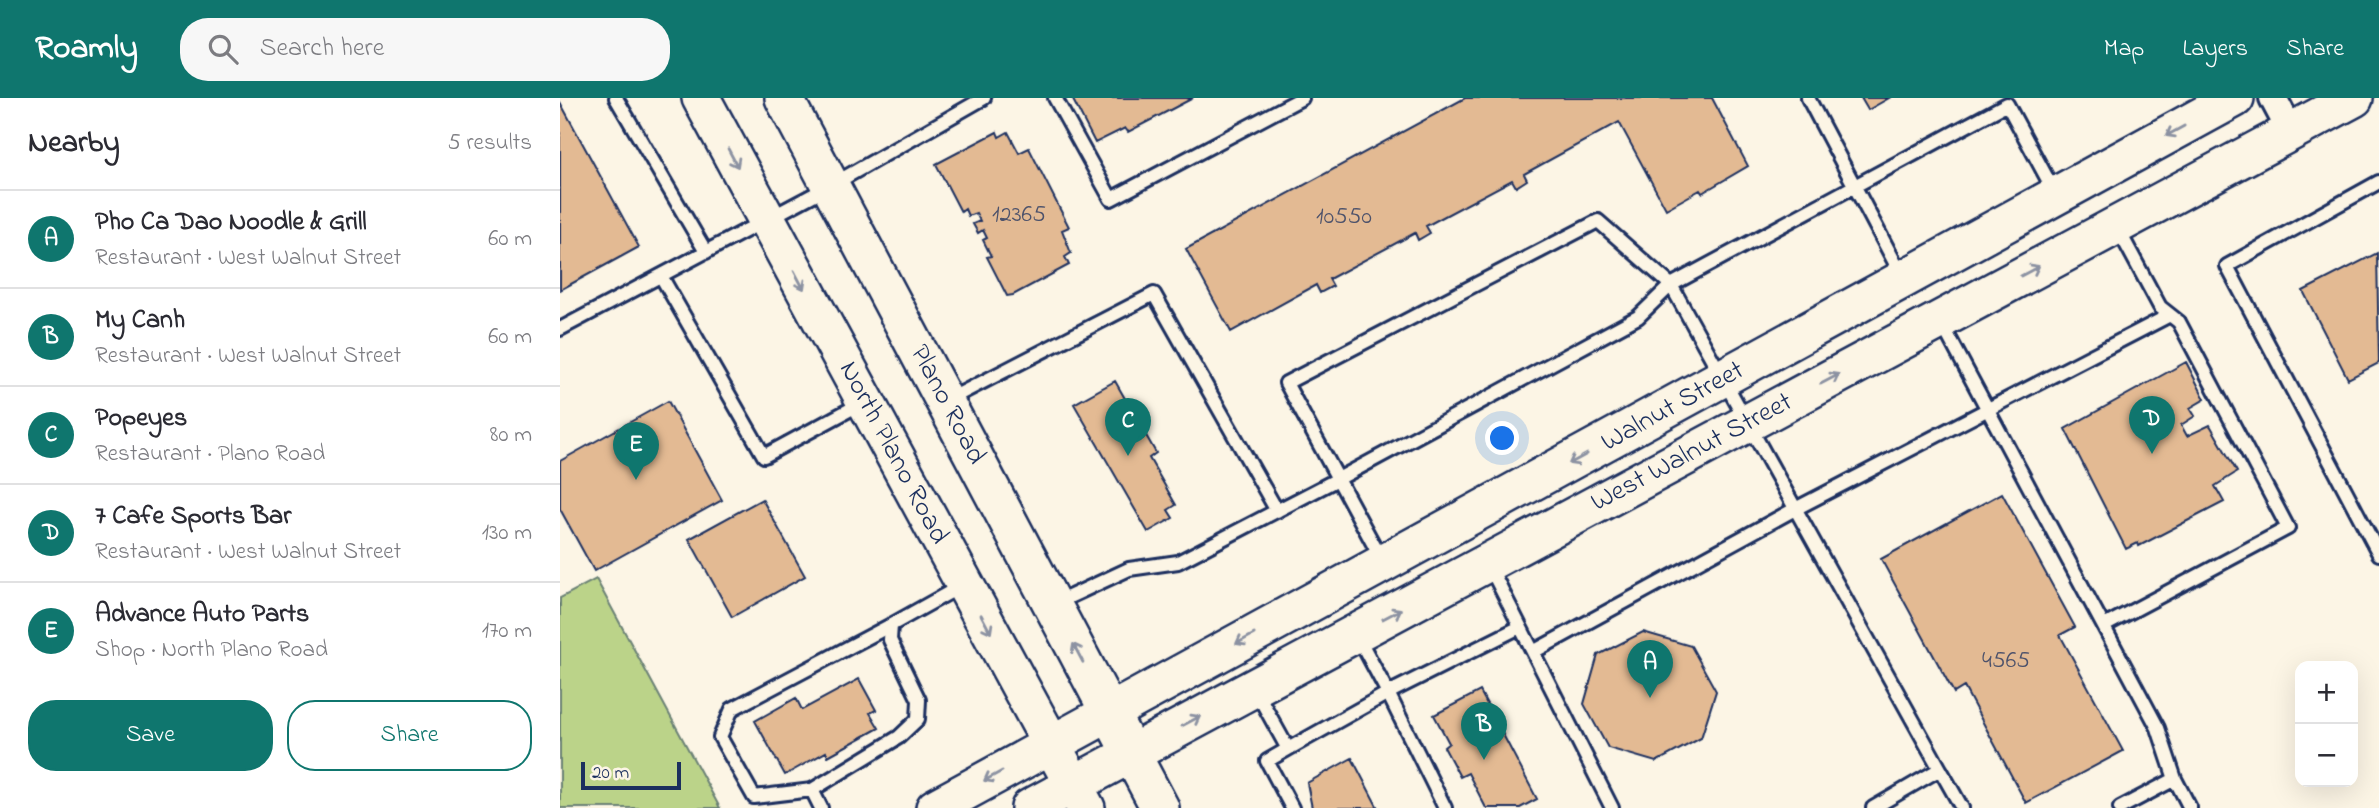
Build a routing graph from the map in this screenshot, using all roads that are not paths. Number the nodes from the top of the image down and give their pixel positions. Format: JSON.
{"nodes":[{"id":1,"x":616,"y":98,"type":"edge"},
{"id":2,"x":701,"y":98,"type":"edge"},
{"id":3,"x":784,"y":98,"type":"edge"},
{"id":4,"x":984,"y":98,"type":"edge"},
{"id":5,"x":1055,"y":98,"type":"edge"},
{"id":6,"x":1303,"y":98,"type":"edge"},
{"id":7,"x":1808,"y":98,"type":"edge"},
{"id":8,"x":2235,"y":98,"type":"edge"},
{"id":9,"x":2273,"y":98,"type":"edge"},
{"id":10,"x":2354,"y":98,"type":"edge"},
{"id":11,"x":2005,"y":101,"type":"edge"},
{"id":12,"x":2291,"y":132,"type":"junction"},
{"id":13,"x":2379,"y":182,"type":"edge"},
{"id":14,"x":830,"y":186,"type":"junction"},
{"id":15,"x":1854,"y":187,"type":"junction"},
{"id":16,"x":2057,"y":197,"type":"junction"},
{"id":17,"x":767,"y":220,"type":"junction"},
{"id":18,"x":2116,"y":225,"type":"junction"},
{"id":19,"x":706,"y":252,"type":"junction"},
{"id":20,"x":661,"y":276,"type":"junction"},
{"id":21,"x":1904,"y":280,"type":"junction"},
{"id":22,"x":1671,"y":285,"type":"junction"},
{"id":23,"x":2170,"y":315,"type":"junction"},
{"id":24,"x":1940,"y":320,"type":"junction"},
{"id":25,"x":560,"y":329,"type":"edge"},
{"id":26,"x":1724,"y":379,"type":"junction"},
{"id":27,"x":865,"y":401,"type":"junction"},
{"id":28,"x":945,"y":401,"type":"junction"},
{"id":29,"x":1988,"y":410,"type":"junction"},
{"id":30,"x":1747,"y":423,"type":"junction"},
{"id":31,"x":1338,"y":480,"type":"junction"},
{"id":32,"x":1795,"y":509,"type":"junction"},
{"id":33,"x":1277,"y":511,"type":"junction"},
{"id":34,"x":2379,"y":554,"type":"edge"},
{"id":35,"x":1488,"y":563,"type":"junction"},
{"id":36,"x":1384,"y":564,"type":"junction"},
{"id":37,"x":964,"y":584,"type":"junction"},
{"id":38,"x":1053,"y":605,"type":"junction"},
{"id":39,"x":891,"y":625,"type":"junction"},
{"id":40,"x":2104,"y":626,"type":"junction"},
{"id":41,"x":1520,"y":627,"type":"junction"},
{"id":42,"x":1356,"y":633,"type":"junction"},
{"id":43,"x":1533,"y":652,"type":"junction"},
{"id":44,"x":1254,"y":687,"type":"junction"},
{"id":45,"x":1388,"y":693,"type":"junction"},
{"id":46,"x":1110,"y":713,"type":"junction"},
{"id":47,"x":1051,"y":745,"type":"junction"},
{"id":48,"x":1288,"y":749,"type":"junction"},
{"id":49,"x":1131,"y":753,"type":"junction"},
{"id":50,"x":1940,"y":769,"type":"junction"},
{"id":51,"x":2175,"y":779,"type":"junction"},
{"id":52,"x":812,"y":790,"type":"junction"},
{"id":53,"x":1079,"y":796,"type":"edge"},
{"id":54,"x":821,"y":808,"type":"edge"},
{"id":55,"x":935,"y":808,"type":"edge"},
{"id":56,"x":1030,"y":808,"type":"edge"},
{"id":57,"x":1160,"y":808,"type":"edge"},
{"id":58,"x":1292,"y":808,"type":"edge"},
{"id":59,"x":1445,"y":808,"type":"edge"},
{"id":60,"x":1612,"y":808,"type":"edge"},
{"id":61,"x":1873,"y":808,"type":"edge"},
{"id":62,"x":1962,"y":808,"type":"edge"},
{"id":63,"x":2120,"y":808,"type":"edge"},
{"id":64,"x":2190,"y":808,"type":"edge"}],
"edges":[{"from":1,"to":19,"type":"lane"},
{"from":2,"to":17,"type":"main road","name":"North Plano Road","one_way":true},
{"from":3,"to":14,"type":"main road","name":"Plano Road"},
{"from":4,"to":14,"type":"lane"},
{"from":5,"to":6,"type":"lane"},
{"from":7,"to":15,"type":"lane"},
{"from":8,"to":16,"type":"main road","name":"Walnut Street","one_way":true},
{"from":9,"to":12,"type":"street"},
{"from":10,"to":12,"type":"main road","name":"West Walnut Street"},
{"from":11,"to":15,"type":"lane"},
{"from":11,"to":16,"type":"lane"},
{"from":12,"to":18,"type":"main road","name":"West Walnut Street"},
{"from":13,"to":34,"type":"lane"},
{"from":14,"to":17,"type":"lane"},
{"from":14,"to":28,"type":"main road","name":"Plano Road"},
{"from":15,"to":21,"type":"lane"},
{"from":15,"to":22,"type":"lane"},
{"from":16,"to":21,"type":"main road","name":"Walnut Street"},
{"from":17,"to":19,"type":"lane"},
{"from":17,"to":27,"type":"main road","name":"North Plano Road","one_way":true},
{"from":18,"to":23,"type":"lane"},
{"from":24,"to":18,"type":"main road","name":"West Walnut Street","one_way":true},
{"from":19,"to":20,"type":"lane"},
{"from":20,"to":25,"type":"lane"},
{"from":20,"to":27,"type":"lane"},
{"from":21,"to":26,"type":"main road","name":"Walnut Street"},
{"from":22,"to":26,"type":"lane"},
{"from":22,"to":31,"type":"lane"},
{"from":22,"to":31,"type":"lane"},
{"from":23,"to":29,"type":"lane"},
{"from":23,"to":40,"type":"lane"},
{"from":24,"to":29,"type":"lane"},
{"from":30,"to":24,"type":"main road","name":"West Walnut Street","one_way":true},
{"from":26,"to":30,"type":"lane"},
{"from":26,"to":36,"type":"main road","name":"Walnut Street","one_way":true},
{"from":27,"to":37,"type":"main road","name":"North Plano Road"},
{"from":28,"to":33,"type":"lane"},
{"from":28,"to":38,"type":"main road","name":"Plano Road"},
{"from":29,"to":32,"type":"lane"},
{"from":29,"to":40,"type":"lane"},
{"from":30,"to":32,"type":"lane"},
{"from":30,"to":35,"type":"main road","name":"West Walnut Street"},
{"from":31,"to":33,"type":"lane"},
{"from":31,"to":36,"type":"lane"},
{"from":32,"to":43,"type":"lane"},
{"from":32,"to":50,"type":"lane"},
{"from":33,"to":38,"type":"lane"},
{"from":35,"to":41,"type":"lane"},
{"from":42,"to":35,"type":"main road","name":"West Walnut Street","one_way":true},
{"from":36,"to":46,"type":"main road","name":"Walnut Street","one_way":true},
{"from":37,"to":39,"type":"lane"},
{"from":37,"to":47,"type":"main road","name":"North Plano Road","one_way":true},
{"from":46,"to":38,"type":"main road","name":"Plano Road","one_way":true},
{"from":39,"to":52,"type":"lane"},
{"from":39,"to":52,"type":"lane"},
{"from":40,"to":51,"type":"lane"},
{"from":41,"to":43,"type":"lane"},
{"from":41,"to":45,"type":"lane"},
{"from":42,"to":44,"type":"main road","name":"West Walnut Street"},
{"from":42,"to":45,"type":"lane"},
{"from":43,"to":60,"type":"lane"},
{"from":44,"to":48,"type":"lane"},
{"from":49,"to":44,"type":"main road","name":"West Walnut Street","one_way":true},
{"from":45,"to":48,"type":"lane"},
{"from":45,"to":59,"type":"lane"},
{"from":46,"to":47,"type":"main road"},
{"from":46,"to":49,"type":"main road"},
{"from":47,"to":53,"type":"main road","name":"North Plano Road"},
{"from":47,"to":55,"type":"main road","one_way":true},
{"from":48,"to":58,"type":"lane"},
{"from":49,"to":53,"type":"main road","name":"West Walnut Street"},
{"from":49,"to":57,"type":"main road"},
{"from":50,"to":61,"type":"lane"},
{"from":50,"to":62,"type":"lane"},
{"from":51,"to":63,"type":"lane"},
{"from":51,"to":64,"type":"lane"},
{"from":52,"to":54,"type":"lane"},
{"from":53,"to":56,"type":"main road","name":"West Walnut Street"}]}
